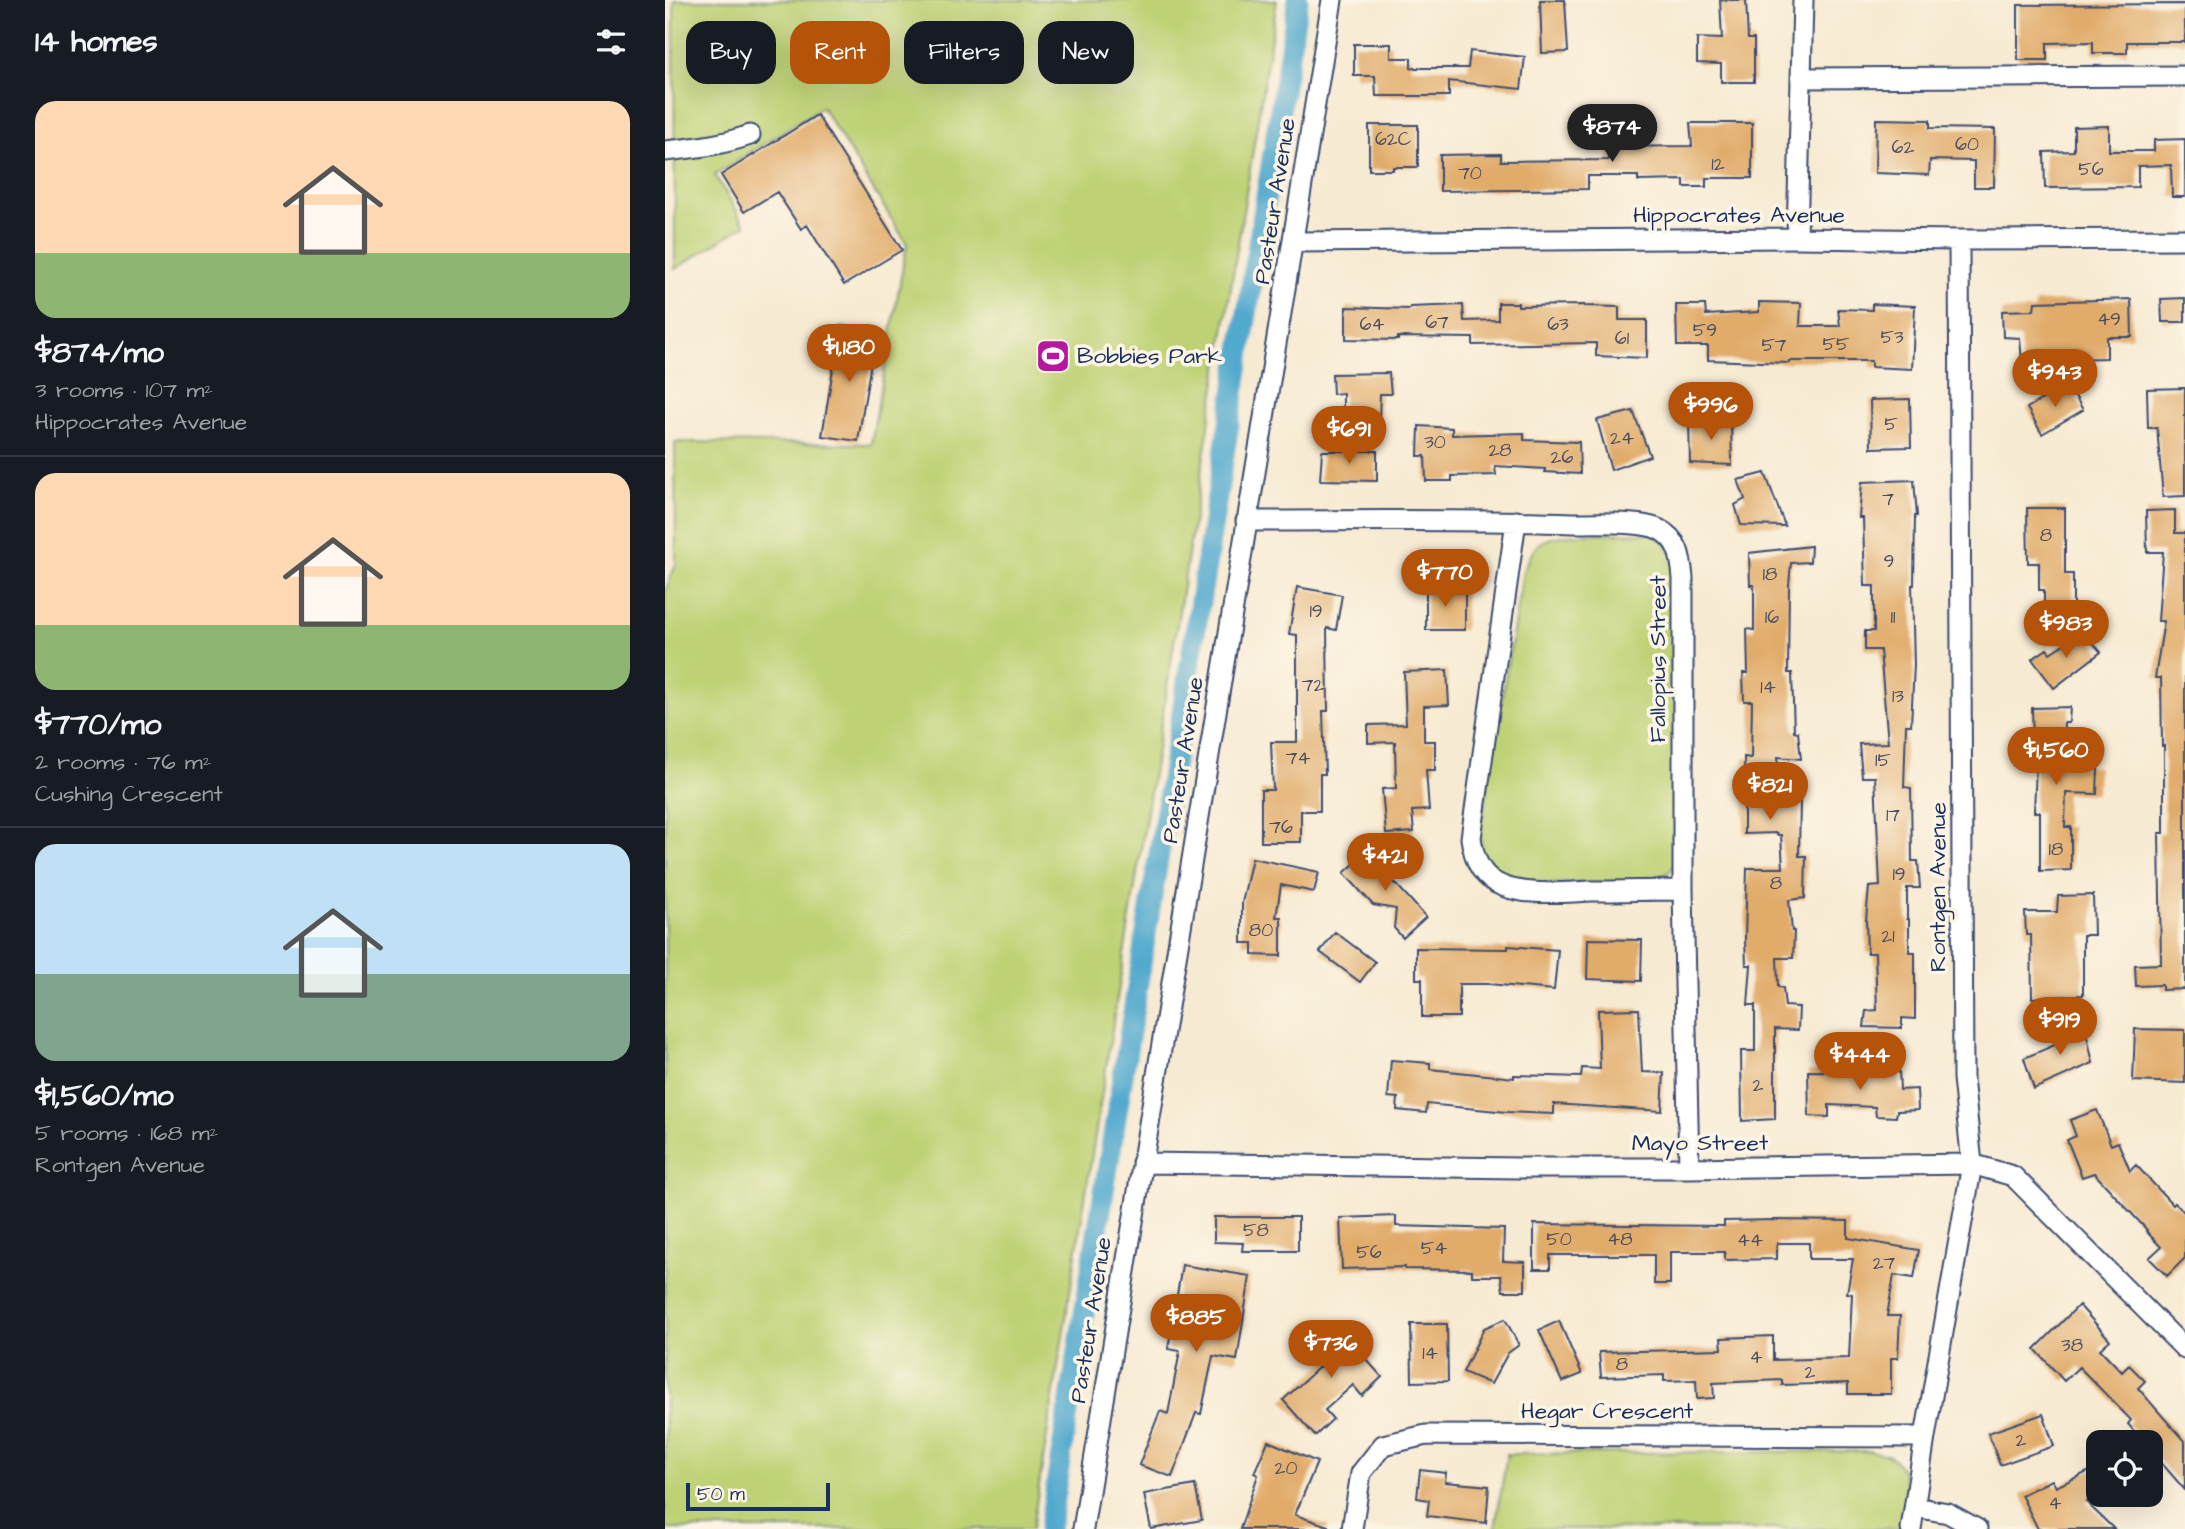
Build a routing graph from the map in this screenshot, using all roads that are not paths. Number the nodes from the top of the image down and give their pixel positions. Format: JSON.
{"nodes":[{"id":1,"x":1332,"y":0,"type":"edge"},
{"id":2,"x":1803,"y":0,"type":"edge"},
{"id":3,"x":2185,"y":76,"type":"edge"},
{"id":4,"x":1801,"y":78,"type":"junction"},
{"id":5,"x":750,"y":135,"type":"dead end"},
{"id":6,"x":665,"y":151,"type":"edge"},
{"id":7,"x":1797,"y":238,"type":"junction"},
{"id":8,"x":2185,"y":239,"type":"edge"},
{"id":9,"x":1959,"y":240,"type":"junction"},
{"id":10,"x":1294,"y":242,"type":"junction"},
{"id":11,"x":1246,"y":521,"type":"junction"},
{"id":12,"x":1516,"y":521,"type":"junction"},
{"id":13,"x":1683,"y":890,"type":"junction"},
{"id":14,"x":1142,"y":1163,"type":"junction"},
{"id":15,"x":1972,"y":1164,"type":"junction"},
{"id":16,"x":1689,"y":1168,"type":"junction"},
{"id":17,"x":2184,"y":1346,"type":"edge"},
{"id":18,"x":1925,"y":1437,"type":"junction"},
{"id":19,"x":1915,"y":1507,"type":"junction"},
{"id":20,"x":1083,"y":1529,"type":"edge"},
{"id":21,"x":1352,"y":1529,"type":"edge"},
{"id":22,"x":1911,"y":1529,"type":"edge"},
{"id":23,"x":1977,"y":1529,"type":"edge"}],
"edges":[{"from":1,"to":10,"type":"street","name":"Pasteur Avenue"},
{"from":2,"to":4,"type":"street"},
{"from":3,"to":4,"type":"street"},
{"from":4,"to":7,"type":"street"},
{"from":5,"to":6,"type":"street"},
{"from":7,"to":9,"type":"street","name":"Hippocrates Avenue"},
{"from":7,"to":10,"type":"street","name":"Hippocrates Avenue"},
{"from":8,"to":9,"type":"street","name":"Hippocrates Avenue"},
{"from":9,"to":15,"type":"street","name":"Rontgen Avenue"},
{"from":10,"to":11,"type":"street","name":"Pasteur Avenue"},
{"from":11,"to":12,"type":"street","name":"Fallopius Street"},
{"from":11,"to":14,"type":"street","name":"Pasteur Avenue"},
{"from":12,"to":13,"type":"street","name":"Fallopius Street"},
{"from":12,"to":13,"type":"street"},
{"from":13,"to":16,"type":"street","name":"Fallopius Street"},
{"from":14,"to":16,"type":"street","name":"Mayo Street"},
{"from":14,"to":20,"type":"street","name":"Pasteur Avenue"},
{"from":15,"to":16,"type":"street","name":"Mayo Street"},
{"from":15,"to":17,"type":"street","name":"Mayo Street"},
{"from":15,"to":18,"type":"street","name":"Rontgen Avenue"},
{"from":18,"to":19,"type":"street","name":"Rontgen Avenue"},
{"from":18,"to":21,"type":"street","name":"Hegar Crescent"},
{"from":19,"to":22,"type":"street","name":"Rontgen Avenue"},
{"from":19,"to":23,"type":"street"}]}
